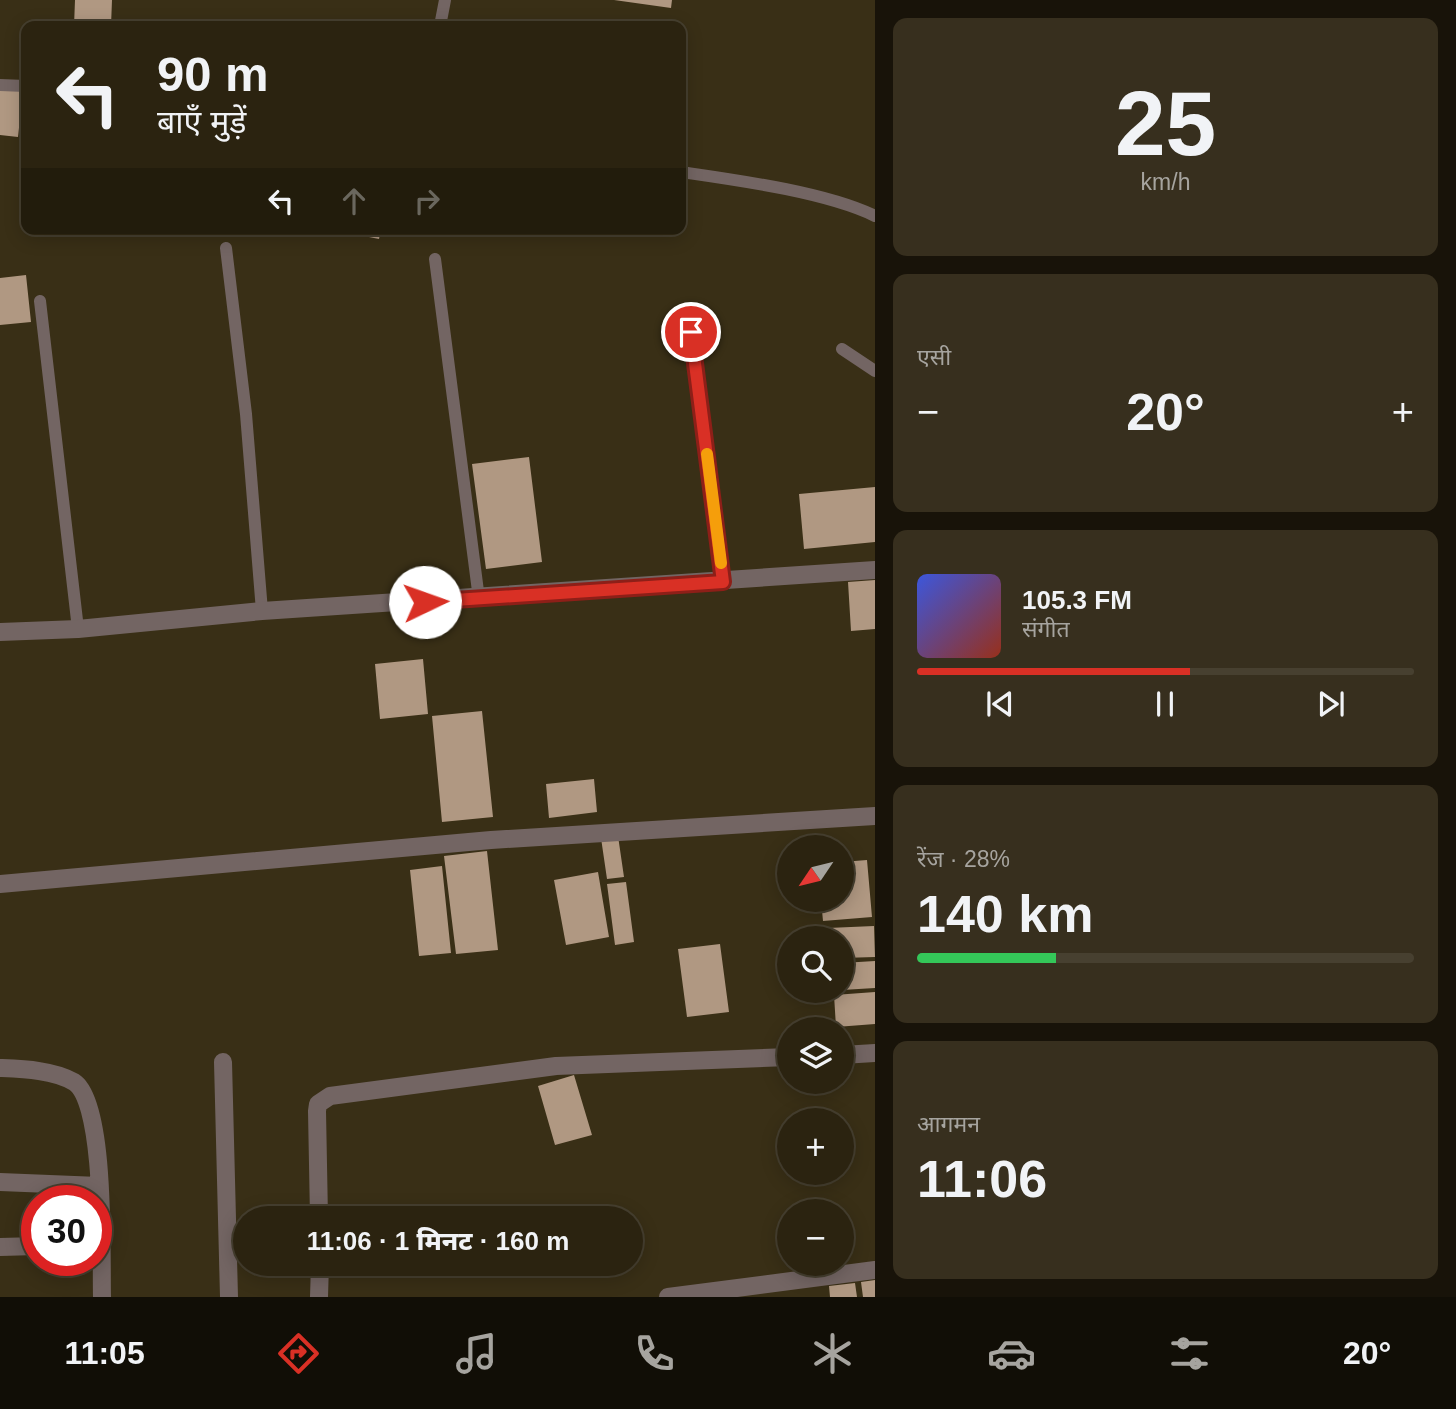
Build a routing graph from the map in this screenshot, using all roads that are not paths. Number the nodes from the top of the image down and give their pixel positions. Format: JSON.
{"nodes":[{"id":1,"x":445,"y":0,"type":"edge"},
{"id":2,"x":441,"y":21,"type":"edge"},
{"id":3,"x":0,"y":85,"type":"edge"},
{"id":4,"x":21,"y":86,"type":"edge"},
{"id":5,"x":686,"y":173,"type":"edge"},
{"id":6,"x":875,"y":216,"type":"edge"},
{"id":7,"x":226,"y":248,"type":"dead end"},
{"id":8,"x":435,"y":259,"type":"dead end"},
{"id":9,"x":40,"y":301,"type":"dead end"},
{"id":10,"x":691,"y":332,"type":"dead end"},
{"id":11,"x":842,"y":349,"type":"dead end"},
{"id":12,"x":875,"y":371,"type":"edge"},
{"id":13,"x":875,"y":570,"type":"edge"},
{"id":14,"x":723,"y":582,"type":"junction"},
{"id":15,"x":479,"y":599,"type":"junction"},
{"id":16,"x":262,"y":611,"type":"junction"},
{"id":17,"x":78,"y":629,"type":"junction"},
{"id":18,"x":0,"y":632,"type":"edge"},
{"id":19,"x":875,"y":816,"type":"edge"},
{"id":20,"x":0,"y":884,"type":"edge"},
{"id":21,"x":875,"y":1054,"type":"edge"},
{"id":22,"x":854,"y":1055,"type":"edge"},
{"id":23,"x":777,"y":1057,"type":"edge"},
{"id":24,"x":223,"y":1062,"type":"dead end"},
{"id":25,"x":0,"y":1068,"type":"edge"},
{"id":26,"x":0,"y":1182,"type":"edge"},
{"id":27,"x":74,"y":1185,"type":"edge"},
{"id":28,"x":99,"y":1185,"type":"edge"},
{"id":29,"x":319,"y":1206,"type":"edge"},
{"id":30,"x":21,"y":1246,"type":"edge"},
{"id":31,"x":0,"y":1247,"type":"edge"},
{"id":32,"x":875,"y":1270,"type":"edge"},
{"id":33,"x":100,"y":1276,"type":"edge"},
{"id":34,"x":320,"y":1276,"type":"edge"},
{"id":35,"x":102,"y":1297,"type":"edge"},
{"id":36,"x":229,"y":1297,"type":"edge"},
{"id":37,"x":320,"y":1297,"type":"edge"},
{"id":38,"x":668,"y":1297,"type":"edge"}],
"edges":[{"from":1,"to":2,"type":"lane"},
{"from":3,"to":4,"type":"lane"},
{"from":5,"to":6,"type":"lane"},
{"from":7,"to":16,"type":"lane"},
{"from":8,"to":15,"type":"lane"},
{"from":9,"to":17,"type":"lane"},
{"from":10,"to":14,"type":"lane"},
{"from":11,"to":12,"type":"lane"},
{"from":13,"to":14,"type":"street"},
{"from":14,"to":15,"type":"street"},
{"from":15,"to":16,"type":"street"},
{"from":16,"to":17,"type":"street"},
{"from":17,"to":18,"type":"street"},
{"from":19,"to":20,"type":"street"},
{"from":21,"to":22,"type":"street"},
{"from":23,"to":29,"type":"street"},
{"from":24,"to":36,"type":"street"},
{"from":25,"to":28,"type":"street"},
{"from":26,"to":27,"type":"street"},
{"from":30,"to":31,"type":"street"},
{"from":32,"to":38,"type":"street"},
{"from":33,"to":35,"type":"street"},
{"from":34,"to":37,"type":"street"}]}
